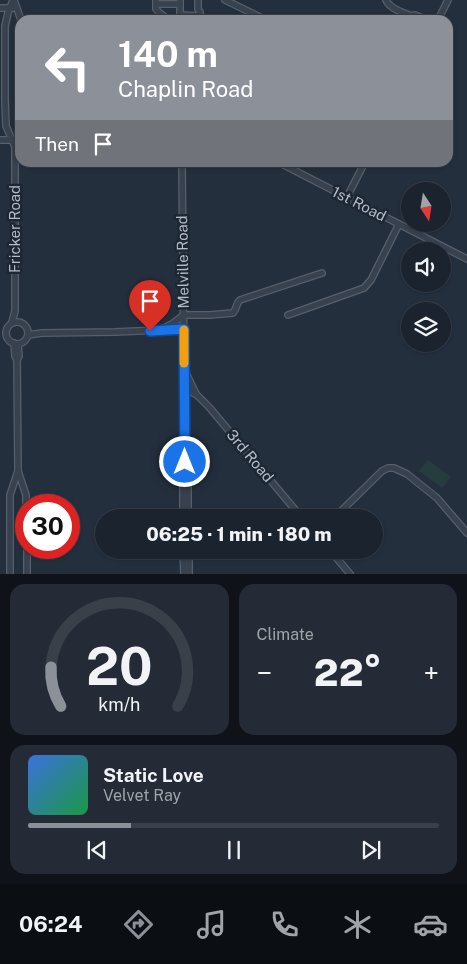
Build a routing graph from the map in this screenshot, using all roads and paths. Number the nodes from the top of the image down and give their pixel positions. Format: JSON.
{"nodes":[{"id":1,"x":13,"y":0,"type":"edge"},
{"id":2,"x":198,"y":0,"type":"edge"},
{"id":3,"x":225,"y":0,"type":"edge"},
{"id":4,"x":386,"y":0,"type":"edge"},
{"id":5,"x":448,"y":0,"type":"edge"},
{"id":6,"x":156,"y":2,"type":"edge"},
{"id":7,"x":180,"y":2,"type":"edge"},
{"id":8,"x":0,"y":8,"type":"edge"},
{"id":9,"x":10,"y":8,"type":"junction"},
{"id":10,"x":17,"y":9,"type":"junction"},
{"id":11,"x":19,"y":15,"type":"edge"},
{"id":12,"x":163,"y":15,"type":"edge"},
{"id":13,"x":180,"y":15,"type":"edge"},
{"id":14,"x":200,"y":15,"type":"edge"},
{"id":15,"x":256,"y":15,"type":"edge"},
{"id":16,"x":406,"y":15,"type":"edge"},
{"id":17,"x":440,"y":15,"type":"edge"},
{"id":18,"x":15,"y":137,"type":"edge"},
{"id":19,"x":15,"y":138,"type":"edge"},
{"id":20,"x":0,"y":140,"type":"edge"},
{"id":21,"x":15,"y":147,"type":"edge"},
{"id":22,"x":15,"y":167,"type":"edge"},
{"id":23,"x":15,"y":167,"type":"edge"},
{"id":24,"x":182,"y":167,"type":"edge"},
{"id":25,"x":288,"y":167,"type":"edge"},
{"id":26,"x":363,"y":167,"type":"edge"},
{"id":27,"x":347,"y":197,"type":"junction"},
{"id":28,"x":399,"y":224,"type":"junction"},
{"id":29,"x":467,"y":258,"type":"edge"},
{"id":30,"x":322,"y":272,"type":"dead end"},
{"id":31,"x":184,"y":315,"type":"junction"},
{"id":32,"x":288,"y":315,"type":"dead end"},
{"id":33,"x":15,"y":322,"type":"junction"},
{"id":34,"x":184,"y":329,"type":"junction"},
{"id":35,"x":160,"y":330,"type":"junction"},
{"id":36,"x":28,"y":332,"type":"junction"},
{"id":37,"x":3,"y":333,"type":"edge"},
{"id":38,"x":16,"y":343,"type":"junction"},
{"id":39,"x":184,"y":371,"type":"junction"},
{"id":40,"x":184,"y":388,"type":"junction"},
{"id":41,"x":197,"y":395,"type":"junction"},
{"id":42,"x":18,"y":471,"type":"junction"},
{"id":43,"x":185,"y":480,"type":"junction"},
{"id":44,"x":26,"y":494,"type":"edge"},
{"id":45,"x":183,"y":509,"type":"edge"},
{"id":46,"x":188,"y":509,"type":"edge"},
{"id":47,"x":294,"y":509,"type":"edge"},
{"id":48,"x":343,"y":509,"type":"edge"},
{"id":49,"x":467,"y":533,"type":"edge"},
{"id":50,"x":27,"y":559,"type":"edge"},
{"id":51,"x":183,"y":559,"type":"edge"},
{"id":52,"x":189,"y":559,"type":"edge"},
{"id":53,"x":338,"y":559,"type":"edge"},
{"id":54,"x":10,"y":574,"type":"edge"},
{"id":55,"x":27,"y":574,"type":"edge"},
{"id":56,"x":184,"y":574,"type":"edge"},
{"id":57,"x":189,"y":574,"type":"edge"},
{"id":58,"x":350,"y":574,"type":"edge"}],
"edges":[{"from":1,"to":9,"type":"street","name":"Fricker Road"},
{"from":1,"to":10,"type":"street","name":"Fricker Road"},
{"from":2,"to":14,"type":"street"},
{"from":3,"to":15,"type":"street"},
{"from":4,"to":16,"type":"street"},
{"from":5,"to":17,"type":"street"},
{"from":6,"to":7,"type":"street"},
{"from":6,"to":12,"type":"street"},
{"from":7,"to":13,"type":"street"},
{"from":8,"to":9,"type":"street"},
{"from":9,"to":10,"type":"street"},
{"from":9,"to":18,"type":"street","name":"Fricker Road"},
{"from":10,"to":11,"type":"street","name":"Fricker Road"},
{"from":19,"to":20,"type":"street"},
{"from":21,"to":22,"type":"street","name":"Fricker Road"},
{"from":23,"to":33,"type":"street","name":"Fricker Road"},
{"from":24,"to":31,"type":"street","name":"Melville Road"},
{"from":25,"to":27,"type":"street","name":"1st Road"},
{"from":26,"to":27,"type":"street"},
{"from":27,"to":28,"type":"street","name":"1st Road"},
{"from":28,"to":29,"type":"street","name":"1st Road"},
{"from":28,"to":32,"type":"street"},
{"from":30,"to":31,"type":"street"},
{"from":31,"to":34,"type":"street","name":"Melville Road"},
{"from":31,"to":35,"type":"street"},
{"from":33,"to":36,"type":"street"},
{"from":33,"to":37,"type":"street"},
{"from":34,"to":35,"type":"street"},
{"from":34,"to":39,"type":"street","name":"Melville Road"},
{"from":35,"to":36,"type":"street"},
{"from":36,"to":38,"type":"street"},
{"from":37,"to":38,"type":"street"},
{"from":38,"to":42,"type":"street"},
{"from":39,"to":40,"type":"street","name":"Melville Road"},
{"from":39,"to":41,"type":"street","name":"3rd Road"},
{"from":40,"to":41,"type":"street","name":"3rd Road"},
{"from":40,"to":43,"type":"street","name":"Melville Road"},
{"from":41,"to":47,"type":"street","name":"3rd Road"},
{"from":42,"to":44,"type":"street"},
{"from":42,"to":54,"type":"street"},
{"from":43,"to":45,"type":"street","name":"Melville Road"},
{"from":43,"to":46,"type":"street","name":"Melville Road"},
{"from":48,"to":49,"type":"street"},
{"from":50,"to":55,"type":"street"},
{"from":51,"to":56,"type":"street"},
{"from":52,"to":57,"type":"street"},
{"from":53,"to":58,"type":"street"}]}
